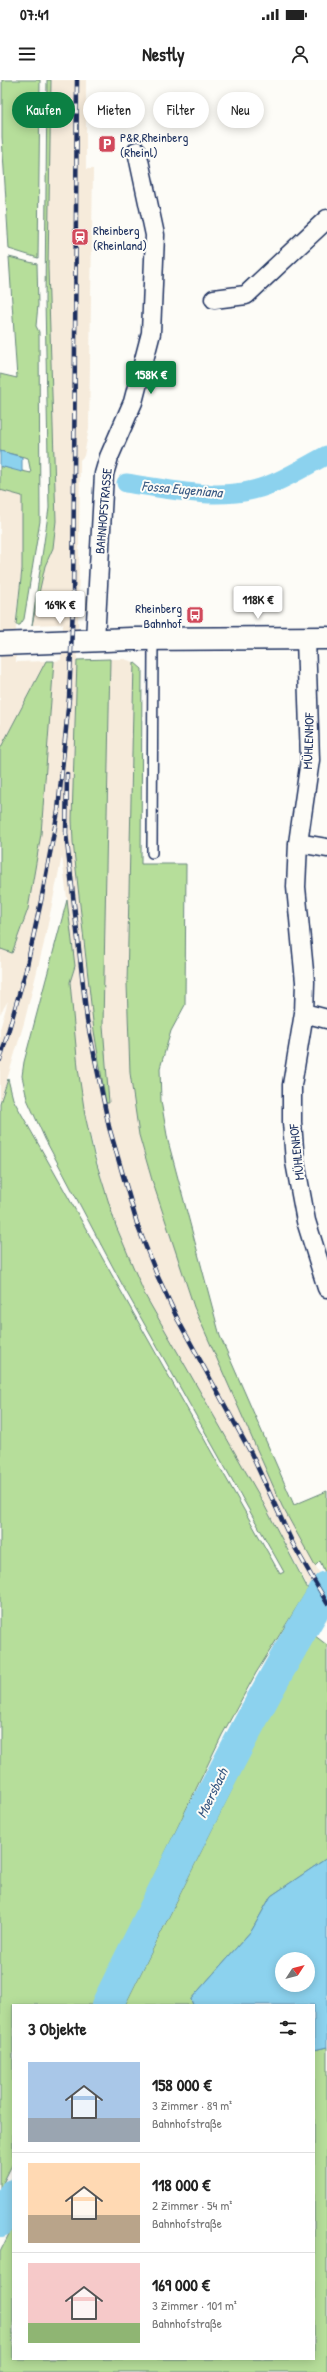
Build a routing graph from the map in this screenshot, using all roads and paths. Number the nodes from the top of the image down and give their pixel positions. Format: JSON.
{"nodes":[{"id":1,"x":137,"y":151,"type":"dead end"},
{"id":2,"x":327,"y":219,"type":"edge"},
{"id":3,"x":214,"y":299,"type":"dead end"},
{"id":4,"x":153,"y":638,"type":"junction"},
{"id":5,"x":316,"y":639,"type":"edge"},
{"id":6,"x":95,"y":640,"type":"junction"},
{"id":7,"x":0,"y":644,"type":"edge"},
{"id":8,"x":298,"y":843,"type":"junction"},
{"id":9,"x":327,"y":848,"type":"edge"},
{"id":10,"x":152,"y":853,"type":"dead end"},
{"id":11,"x":304,"y":1013,"type":"junction"},
{"id":12,"x":327,"y":1019,"type":"edge"},
{"id":13,"x":327,"y":1288,"type":"edge"}],
"edges":[{"from":1,"to":6,"type":"street","name":"BAHNHOFSTRASSE"},
{"from":2,"to":3,"type":"street"},
{"from":4,"to":5,"type":"street"},
{"from":4,"to":6,"type":"street"},
{"from":4,"to":10,"type":"lane"},
{"from":5,"to":8,"type":"street","name":"MÜHLENHOF"},
{"from":6,"to":7,"type":"street"},
{"from":8,"to":9,"type":"street"},
{"from":8,"to":11,"type":"street","name":"MÜHLENHOF"},
{"from":11,"to":12,"type":"street"},
{"from":11,"to":13,"type":"street","name":"MÜHLENHOF"}]}
